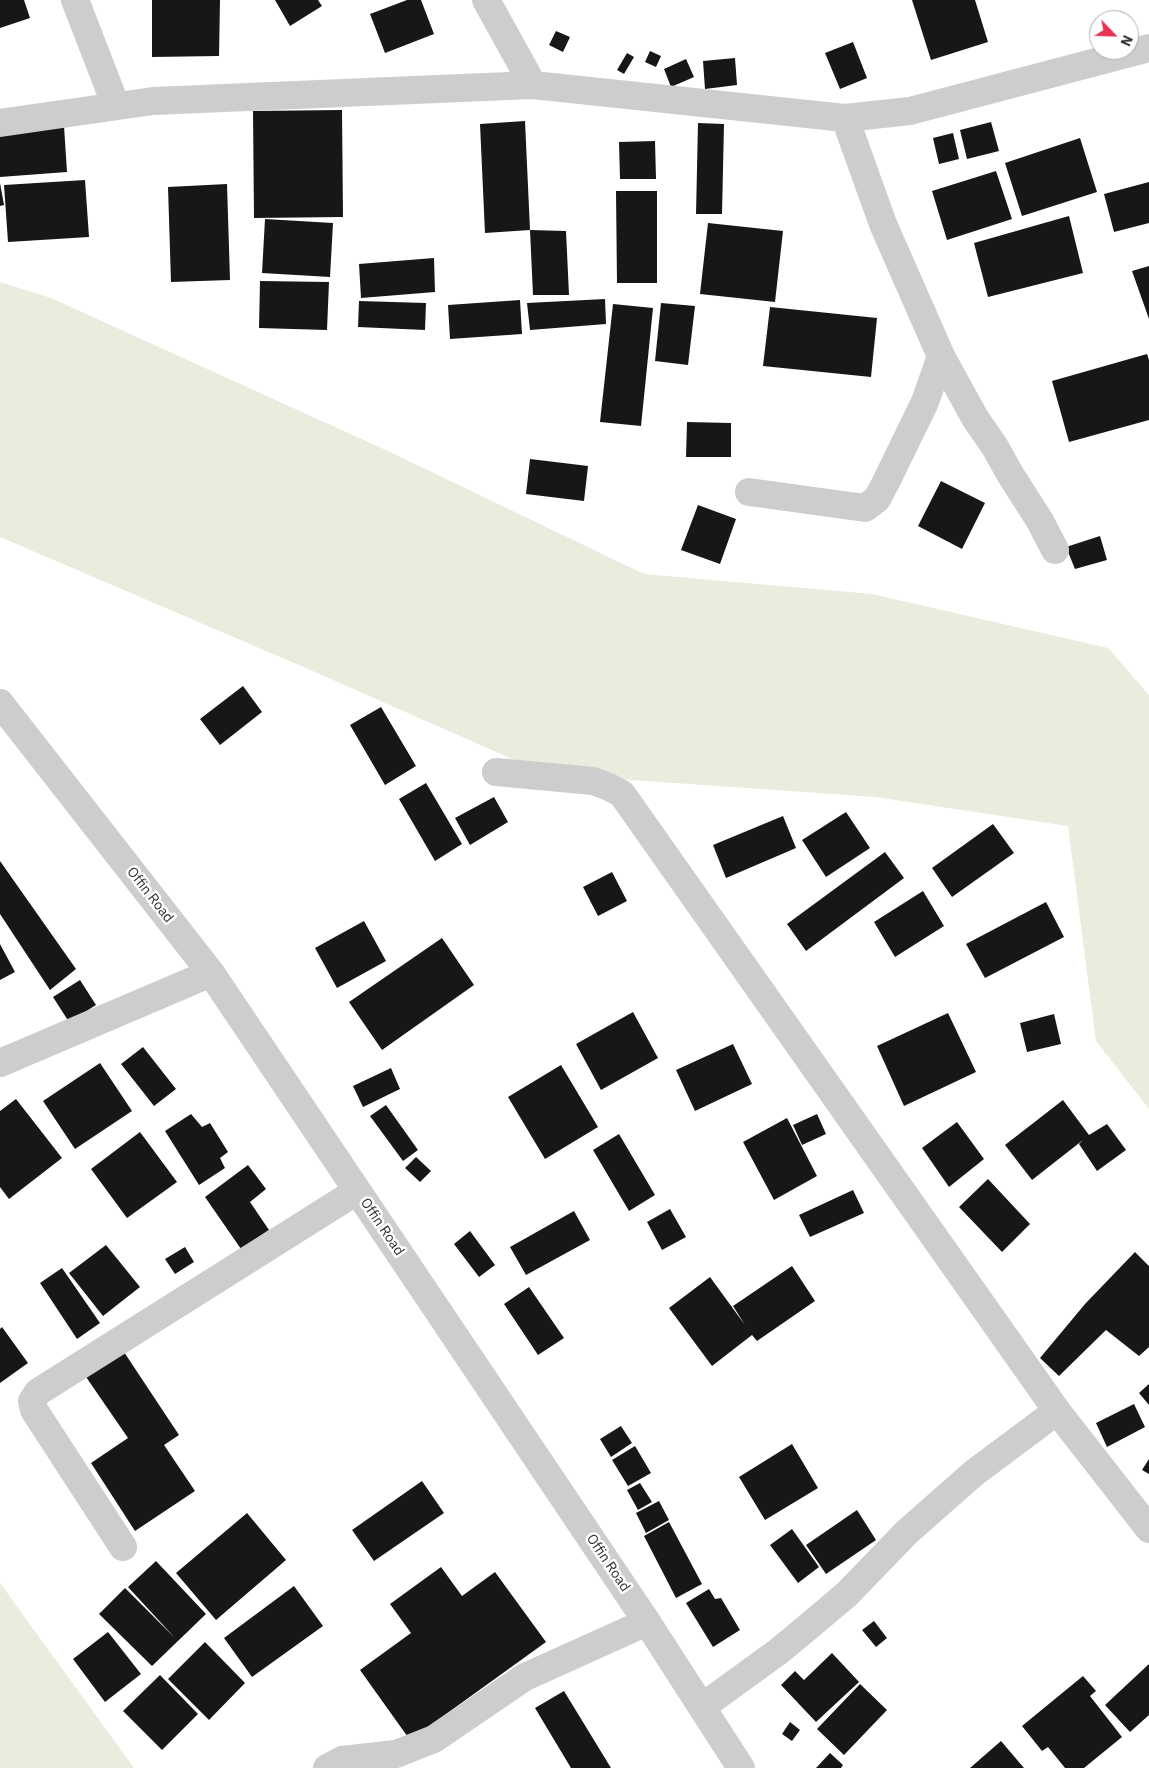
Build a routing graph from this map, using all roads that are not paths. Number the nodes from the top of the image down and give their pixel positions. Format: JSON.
{"nodes":[{"id":1,"x":75,"y":0,"type":"edge"},
{"id":2,"x":486,"y":0,"type":"edge"},
{"id":3,"x":1149,"y":48,"type":"edge"},
{"id":4,"x":533,"y":85,"type":"junction"},
{"id":5,"x":116,"y":106,"type":"junction"},
{"id":6,"x":845,"y":118,"type":"junction"},
{"id":7,"x":0,"y":123,"type":"edge"},
{"id":8,"x":941,"y":356,"type":"junction"},
{"id":9,"x":749,"y":492,"type":"dead end"},
{"id":10,"x":1055,"y":550,"type":"dead end"},
{"id":11,"x":0,"y":703,"type":"edge"},
{"id":12,"x":496,"y":772,"type":"dead end"},
{"id":13,"x":211,"y":973,"type":"junction"},
{"id":14,"x":0,"y":1063,"type":"edge"},
{"id":15,"x":357,"y":1191,"type":"junction"},
{"id":16,"x":1057,"y":1411,"type":"junction"},
{"id":17,"x":1149,"y":1529,"type":"edge"},
{"id":18,"x":123,"y":1547,"type":"dead end"},
{"id":19,"x":647,"y":1622,"type":"junction"},
{"id":20,"x":702,"y":1707,"type":"junction"},
{"id":21,"x":327,"y":1768,"type":"edge"},
{"id":22,"x":741,"y":1768,"type":"edge"}],
"edges":[{"from":1,"to":5,"type":"street"},
{"from":2,"to":4,"type":"street"},
{"from":3,"to":6,"type":"street"},
{"from":4,"to":5,"type":"street"},
{"from":4,"to":6,"type":"street"},
{"from":5,"to":7,"type":"street"},
{"from":6,"to":8,"type":"street"},
{"from":8,"to":9,"type":"street"},
{"from":8,"to":10,"type":"street"},
{"from":11,"to":13,"type":"street","name":"Offin Road"},
{"from":12,"to":16,"type":"street"},
{"from":13,"to":14,"type":"street"},
{"from":13,"to":15,"type":"street","name":"Offin Road"},
{"from":15,"to":18,"type":"street"},
{"from":15,"to":19,"type":"street","name":"Offin Road"},
{"from":16,"to":17,"type":"street"},
{"from":16,"to":20,"type":"street"},
{"from":19,"to":20,"type":"street","name":"Offin Road"},
{"from":19,"to":21,"type":"street"},
{"from":20,"to":22,"type":"street","name":"Offin Road"}]}
